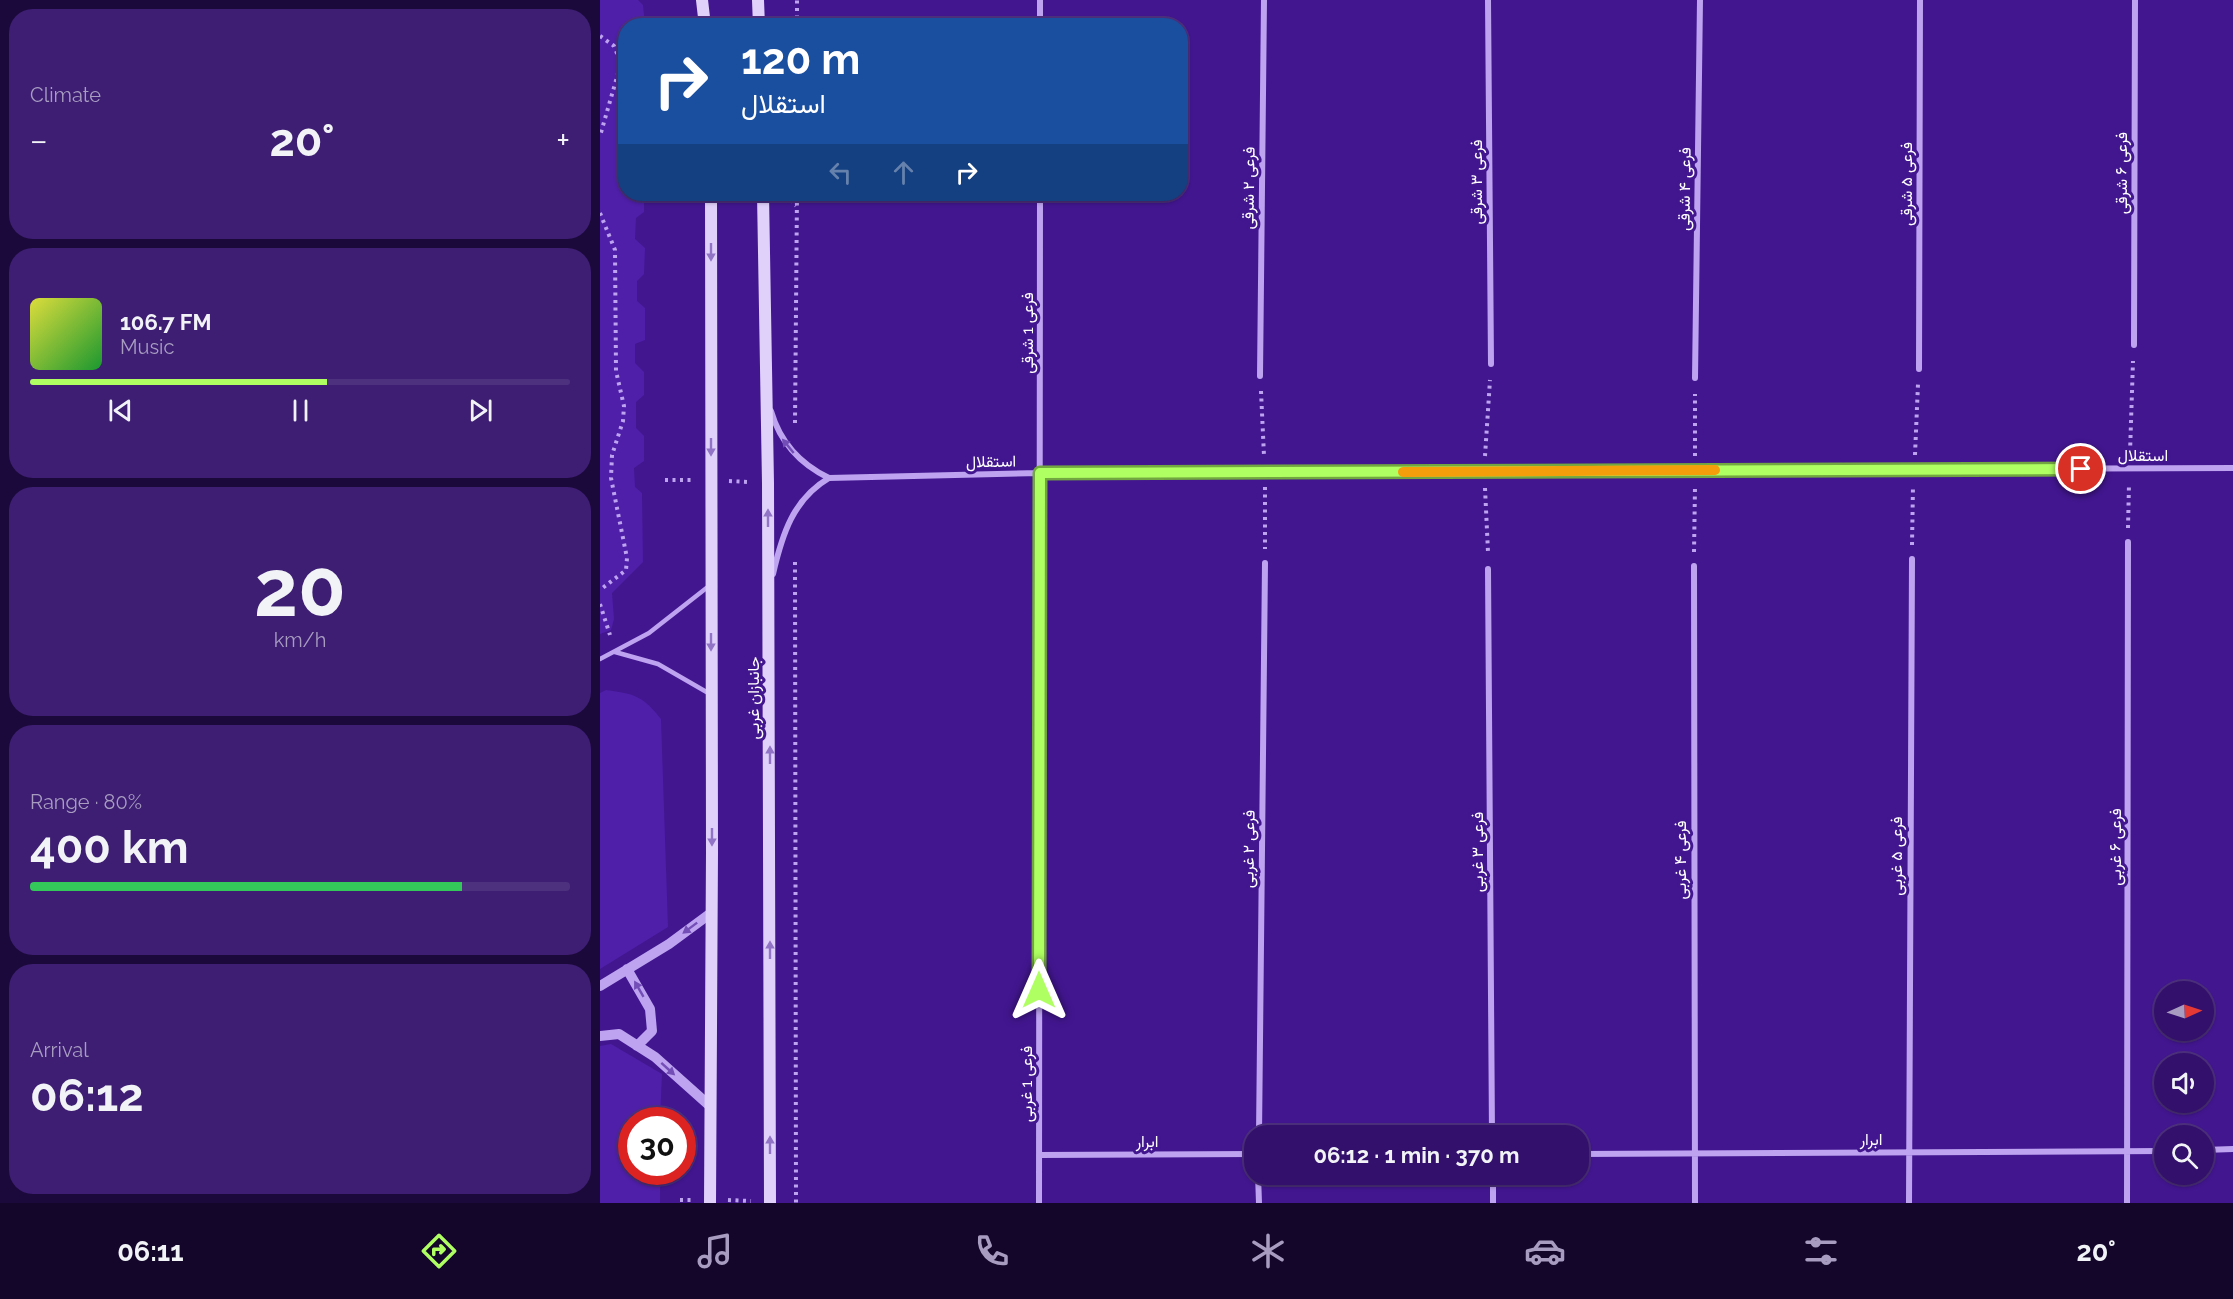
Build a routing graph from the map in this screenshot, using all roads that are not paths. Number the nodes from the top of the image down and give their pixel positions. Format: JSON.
{"nodes":[{"id":1,"x":702,"y":0,"type":"edge"},
{"id":2,"x":758,"y":0,"type":"edge"},
{"id":3,"x":1040,"y":0,"type":"edge"},
{"id":4,"x":1264,"y":0,"type":"edge"},
{"id":5,"x":1488,"y":0,"type":"edge"},
{"id":6,"x":1700,"y":0,"type":"edge"},
{"id":7,"x":1920,"y":0,"type":"edge"},
{"id":8,"x":2135,"y":0,"type":"edge"},
{"id":9,"x":704,"y":18,"type":"edge"},
{"id":10,"x":759,"y":18,"type":"edge"},
{"id":11,"x":1040,"y":18,"type":"edge"},
{"id":12,"x":711,"y":201,"type":"edge"},
{"id":13,"x":763,"y":201,"type":"edge"},
{"id":14,"x":1040,"y":201,"type":"edge"},
{"id":15,"x":2134,"y":345,"type":"road end"},
{"id":16,"x":1491,"y":364,"type":"road end"},
{"id":17,"x":1919,"y":369,"type":"road end"},
{"id":18,"x":1260,"y":376,"type":"road end"},
{"id":19,"x":1695,"y":378,"type":"road end"},
{"id":20,"x":767,"y":399,"type":"junction"},
{"id":21,"x":2233,"y":468,"type":"edge"},
{"id":22,"x":1040,"y":473,"type":"junction"},
{"id":23,"x":829,"y":478,"type":"junction"},
{"id":24,"x":2128,"y":542,"type":"road end"},
{"id":25,"x":1912,"y":559,"type":"road end"},
{"id":26,"x":1265,"y":563,"type":"road end"},
{"id":27,"x":1694,"y":566,"type":"road end"},
{"id":28,"x":1488,"y":568,"type":"road end"},
{"id":29,"x":711,"y":584,"type":"junction"},
{"id":30,"x":769,"y":592,"type":"junction"},
{"id":31,"x":615,"y":652,"type":"junction"},
{"id":32,"x":600,"y":659,"type":"edge"},
{"id":33,"x":711,"y":694,"type":"junction"},
{"id":34,"x":711,"y":913,"type":"junction"},
{"id":35,"x":627,"y":969,"type":"junction"},
{"id":36,"x":600,"y":986,"type":"edge"},
{"id":37,"x":600,"y":1036,"type":"edge"},
{"id":38,"x":637,"y":1046,"type":"junction"},
{"id":39,"x":711,"y":1107,"type":"junction"},
{"id":40,"x":1258,"y":1125,"type":"edge"},
{"id":41,"x":1492,"y":1125,"type":"edge"},
{"id":42,"x":2233,"y":1149,"type":"edge"},
{"id":43,"x":2214,"y":1150,"type":"edge"},
{"id":44,"x":2154,"y":1151,"type":"edge"},
{"id":45,"x":2128,"y":1152,"type":"junction"},
{"id":46,"x":1694,"y":1153,"type":"junction"},
{"id":47,"x":1908,"y":1153,"type":"junction"},
{"id":48,"x":1244,"y":1154,"type":"edge"},
{"id":49,"x":1589,"y":1154,"type":"edge"},
{"id":50,"x":1039,"y":1155,"type":"junction"},
{"id":51,"x":1258,"y":1185,"type":"edge"},
{"id":52,"x":1492,"y":1185,"type":"edge"},
{"id":53,"x":710,"y":1201,"type":"edge"},
{"id":54,"x":770,"y":1203,"type":"edge"},
{"id":55,"x":1039,"y":1203,"type":"edge"},
{"id":56,"x":1259,"y":1203,"type":"edge"},
{"id":57,"x":1493,"y":1203,"type":"edge"},
{"id":58,"x":1695,"y":1203,"type":"edge"},
{"id":59,"x":1910,"y":1203,"type":"edge"},
{"id":60,"x":2127,"y":1203,"type":"edge"}],
"edges":[{"from":1,"to":9,"type":"main road"},
{"from":2,"to":10,"type":"main road"},
{"from":3,"to":11,"type":"street"},
{"from":4,"to":18,"type":"street","name":"فرعی ۲ شرقی"},
{"from":5,"to":16,"type":"street","name":"فرعی ۳ شرقی"},
{"from":6,"to":19,"type":"street","name":"فرعی ۴ شرقی"},
{"from":7,"to":17,"type":"street","name":"فرعی ۵ شرقی"},
{"from":8,"to":15,"type":"street","name":"فرعی ۶ شرقی"},
{"from":12,"to":29,"type":"main road","one_way":true},
{"from":13,"to":20,"type":"main road","name":"جانبازان غربی"},
{"from":14,"to":22,"type":"street","name":"فرعی 1 شرقی"},
{"from":23,"to":20,"type":"street","one_way":true},
{"from":30,"to":20,"type":"main road","name":"جانبازان غربی","one_way":true},
{"from":21,"to":22,"type":"street","name":"استقلال"},
{"from":22,"to":23,"type":"street","name":"استقلال"},
{"from":22,"to":50,"type":"street","name":"فرعی 1 غربی"},
{"from":23,"to":30,"type":"street"},
{"from":24,"to":45,"type":"street","name":"فرعی ۶ غربی"},
{"from":25,"to":47,"type":"street","name":"فرعی ۵ غربی"},
{"from":26,"to":40,"type":"street","name":"فرعی ۲ غربی"},
{"from":27,"to":46,"type":"street","name":"فرعی ۴ غربی"},
{"from":28,"to":41,"type":"street","name":"فرعی ۳ غربی"},
{"from":29,"to":31,"type":"lane"},
{"from":29,"to":33,"type":"main road","one_way":true},
{"from":54,"to":30,"type":"main road","name":"جانبازان غربی","one_way":true},
{"from":31,"to":32,"type":"lane"},
{"from":31,"to":33,"type":"lane"},
{"from":33,"to":34,"type":"main road","one_way":true},
{"from":34,"to":35,"type":"street","one_way":true},
{"from":34,"to":39,"type":"main road"},
{"from":35,"to":36,"type":"street"},
{"from":38,"to":35,"type":"street","one_way":true},
{"from":37,"to":38,"type":"street"},
{"from":38,"to":39,"type":"street","one_way":true},
{"from":39,"to":53,"type":"main road"},
{"from":42,"to":43,"type":"street"},
{"from":44,"to":45,"type":"street","name":"ابرار"},
{"from":45,"to":47,"type":"street","name":"ابرار"},
{"from":45,"to":60,"type":"street"},
{"from":46,"to":47,"type":"street","name":"ابرار"},
{"from":46,"to":49,"type":"street","name":"ابرار"},
{"from":46,"to":58,"type":"street"},
{"from":47,"to":59,"type":"street"},
{"from":48,"to":50,"type":"street","name":"ابرار"},
{"from":50,"to":55,"type":"street","name":"فرعی 1 غربی"},
{"from":51,"to":56,"type":"street"},
{"from":52,"to":57,"type":"street"}]}
